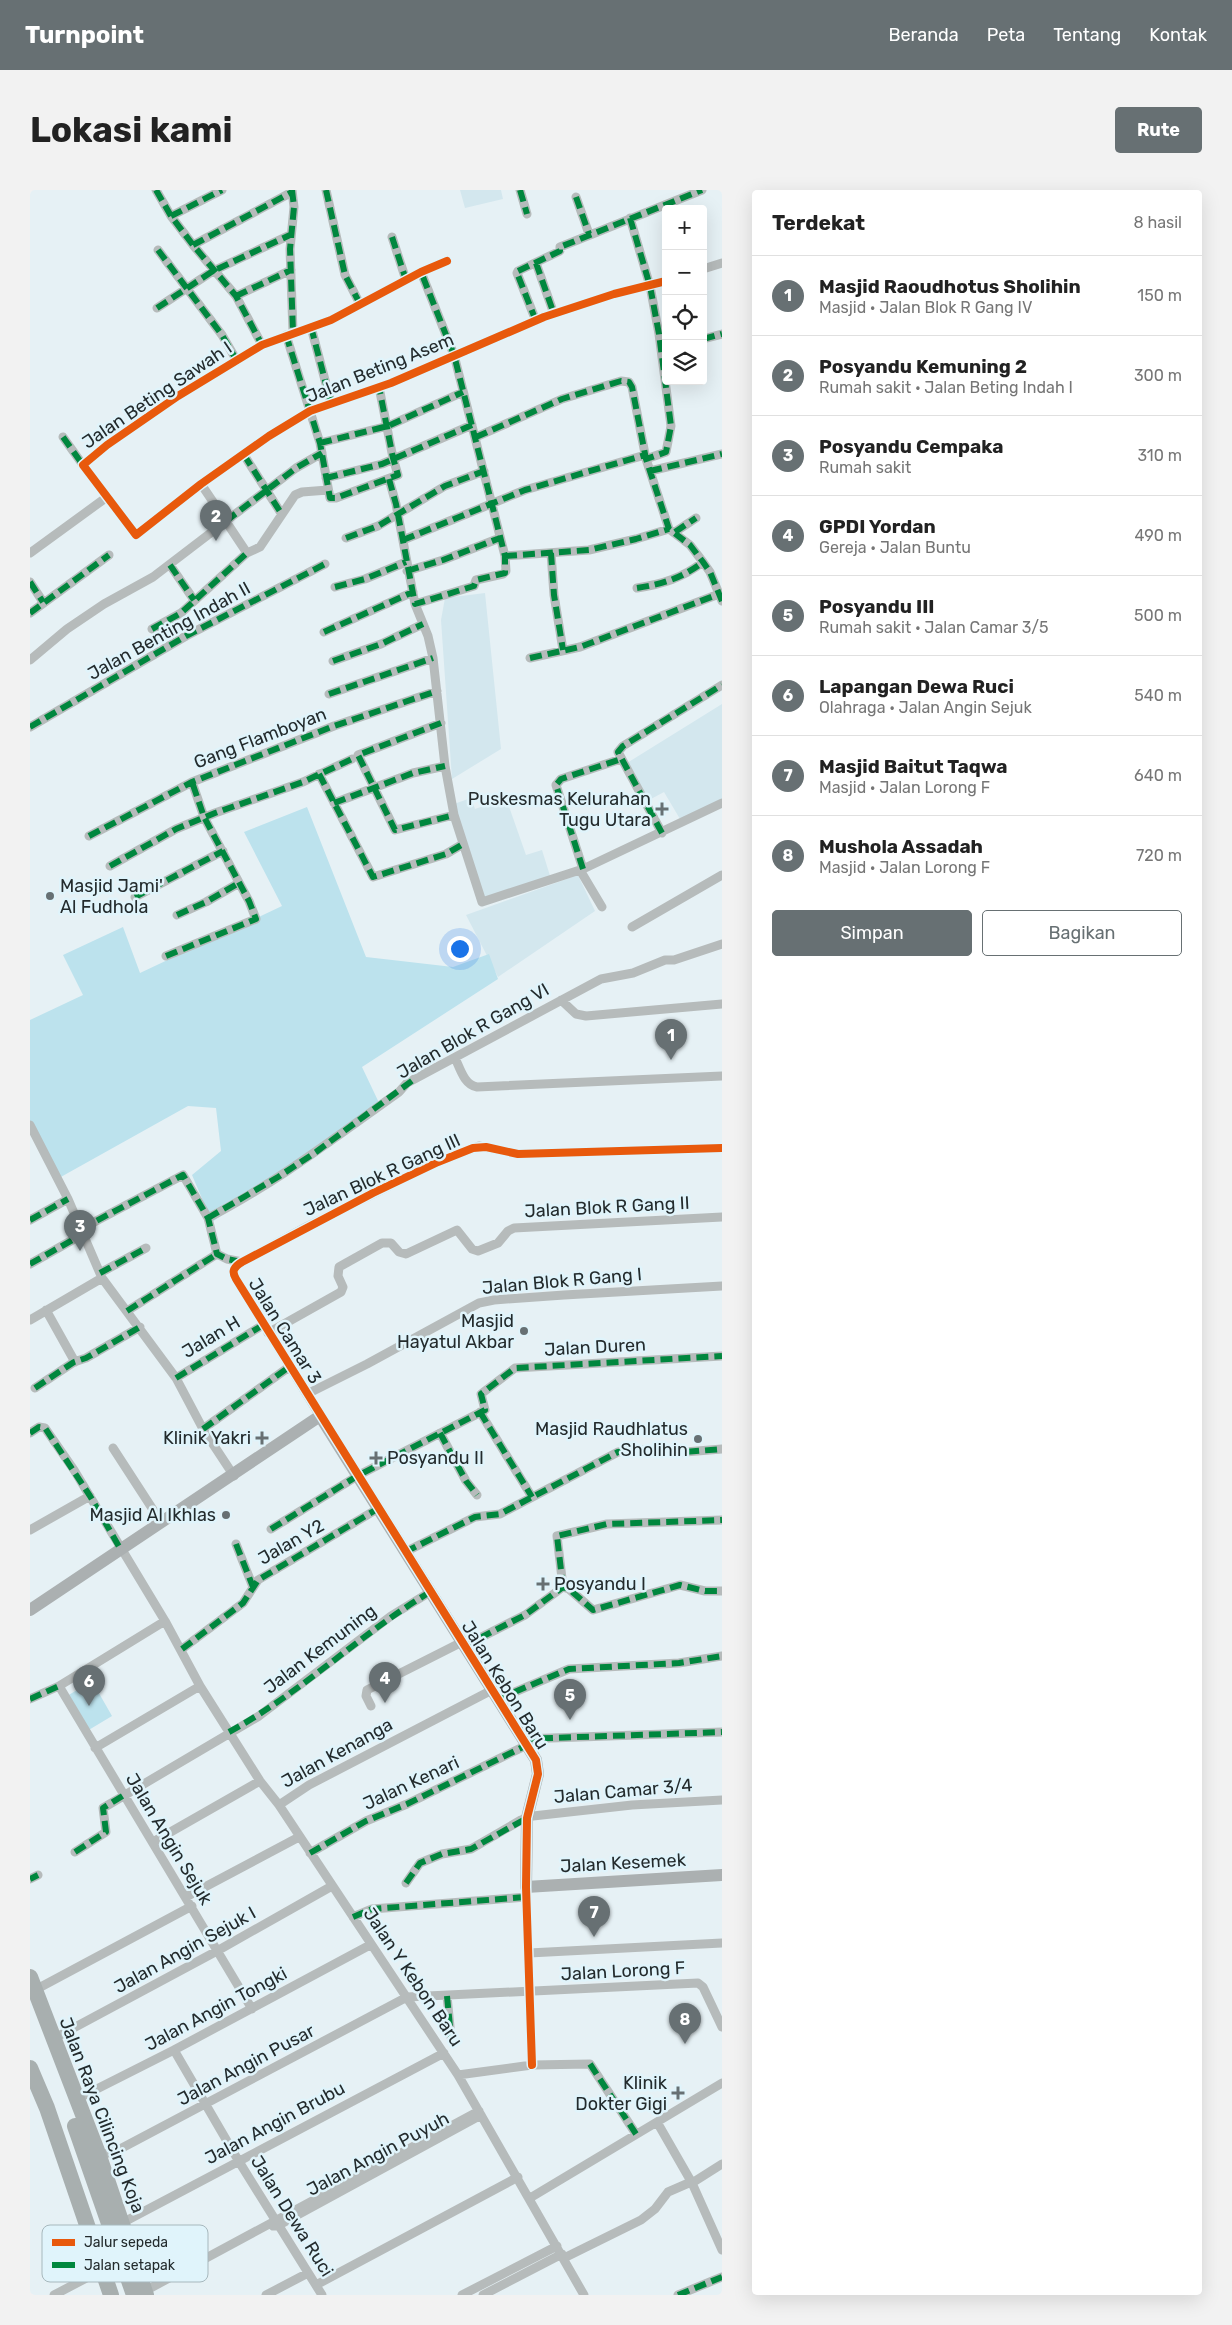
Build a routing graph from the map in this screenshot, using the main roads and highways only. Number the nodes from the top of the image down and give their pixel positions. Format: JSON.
{"nodes":[{"id":1,"x":32,"y":1984,"type":"edge"},
{"id":2,"x":30,"y":2010,"type":"edge"},
{"id":3,"x":30,"y":2068,"type":"edge"},
{"id":4,"x":30,"y":2084,"type":"edge"},
{"id":5,"x":77,"y":2225,"type":"edge"},
{"id":6,"x":87,"y":2225,"type":"edge"},
{"id":7,"x":114,"y":2225,"type":"edge"},
{"id":8,"x":123,"y":2225,"type":"edge"},
{"id":9,"x":97,"y":2282,"type":"edge"},
{"id":10,"x":107,"y":2282,"type":"edge"},
{"id":11,"x":136,"y":2282,"type":"edge"},
{"id":12,"x":141,"y":2294,"type":"edge"},
{"id":13,"x":101,"y":2295,"type":"edge"},
{"id":14,"x":111,"y":2295,"type":"edge"}],
"edges":[{"from":1,"to":8,"type":"highway","name":"Jalan Raya Cilincing Koja"},
{"from":2,"to":7,"type":"highway"},
{"from":3,"to":6,"type":"highway"},
{"from":4,"to":5,"type":"highway"},
{"from":9,"to":13,"type":"highway"},
{"from":10,"to":14,"type":"highway"},
{"from":11,"to":12,"type":"highway"}]}
